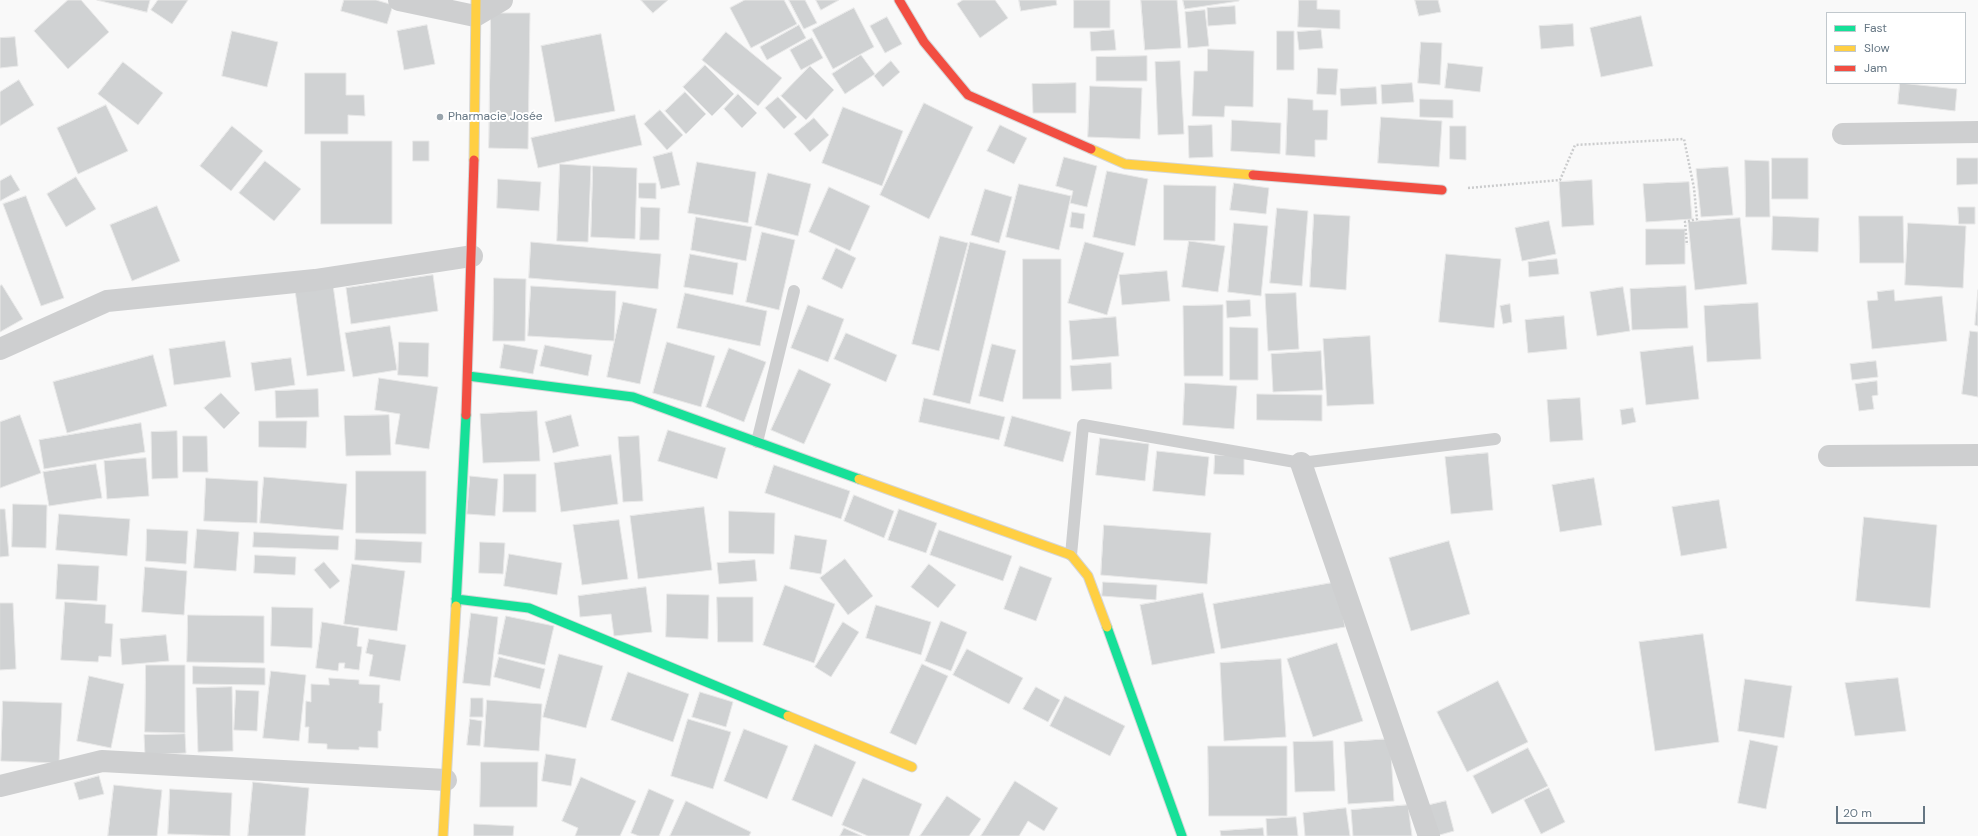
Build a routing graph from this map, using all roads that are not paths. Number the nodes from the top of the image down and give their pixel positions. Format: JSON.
{"nodes":[{"id":1,"x":399,"y":0,"type":"edge"},
{"id":2,"x":502,"y":0,"type":"edge"},
{"id":3,"x":899,"y":0,"type":"edge"},
{"id":4,"x":476,"y":8,"type":"edge"},
{"id":5,"x":1978,"y":132,"type":"edge"},
{"id":6,"x":1842,"y":134,"type":"dead end"},
{"id":7,"x":1442,"y":190,"type":"road end"},
{"id":8,"x":472,"y":256,"type":"junction"},
{"id":9,"x":794,"y":291,"type":"dead end"},
{"id":10,"x":0,"y":349,"type":"edge"},
{"id":11,"x":468,"y":376,"type":"junction"},
{"id":12,"x":1495,"y":439,"type":"dead end"},
{"id":13,"x":757,"y":442,"type":"junction"},
{"id":14,"x":1978,"y":455,"type":"edge"},
{"id":15,"x":1828,"y":456,"type":"dead end"},
{"id":16,"x":1301,"y":463,"type":"junction"},
{"id":17,"x":1071,"y":555,"type":"junction"},
{"id":18,"x":456,"y":599,"type":"junction"},
{"id":19,"x":912,"y":767,"type":"dead end"},
{"id":20,"x":446,"y":780,"type":"junction"},
{"id":21,"x":0,"y":786,"type":"edge"},
{"id":22,"x":443,"y":836,"type":"edge"},
{"id":23,"x":1182,"y":836,"type":"edge"},
{"id":24,"x":1430,"y":836,"type":"edge"}],
"edges":[{"from":1,"to":4,"type":"street"},
{"from":2,"to":4,"type":"street"},
{"from":3,"to":7,"type":"street"},
{"from":4,"to":8,"type":"street"},
{"from":5,"to":6,"type":"street"},
{"from":8,"to":10,"type":"street"},
{"from":8,"to":11,"type":"street"},
{"from":9,"to":13,"type":"lane"},
{"from":11,"to":13,"type":"street"},
{"from":11,"to":18,"type":"street"},
{"from":12,"to":16,"type":"lane"},
{"from":13,"to":17,"type":"street"},
{"from":14,"to":15,"type":"street"},
{"from":16,"to":17,"type":"lane"},
{"from":16,"to":24,"type":"street"},
{"from":17,"to":23,"type":"street"},
{"from":18,"to":19,"type":"street"},
{"from":18,"to":20,"type":"street"},
{"from":20,"to":21,"type":"street"},
{"from":20,"to":22,"type":"street"}]}
